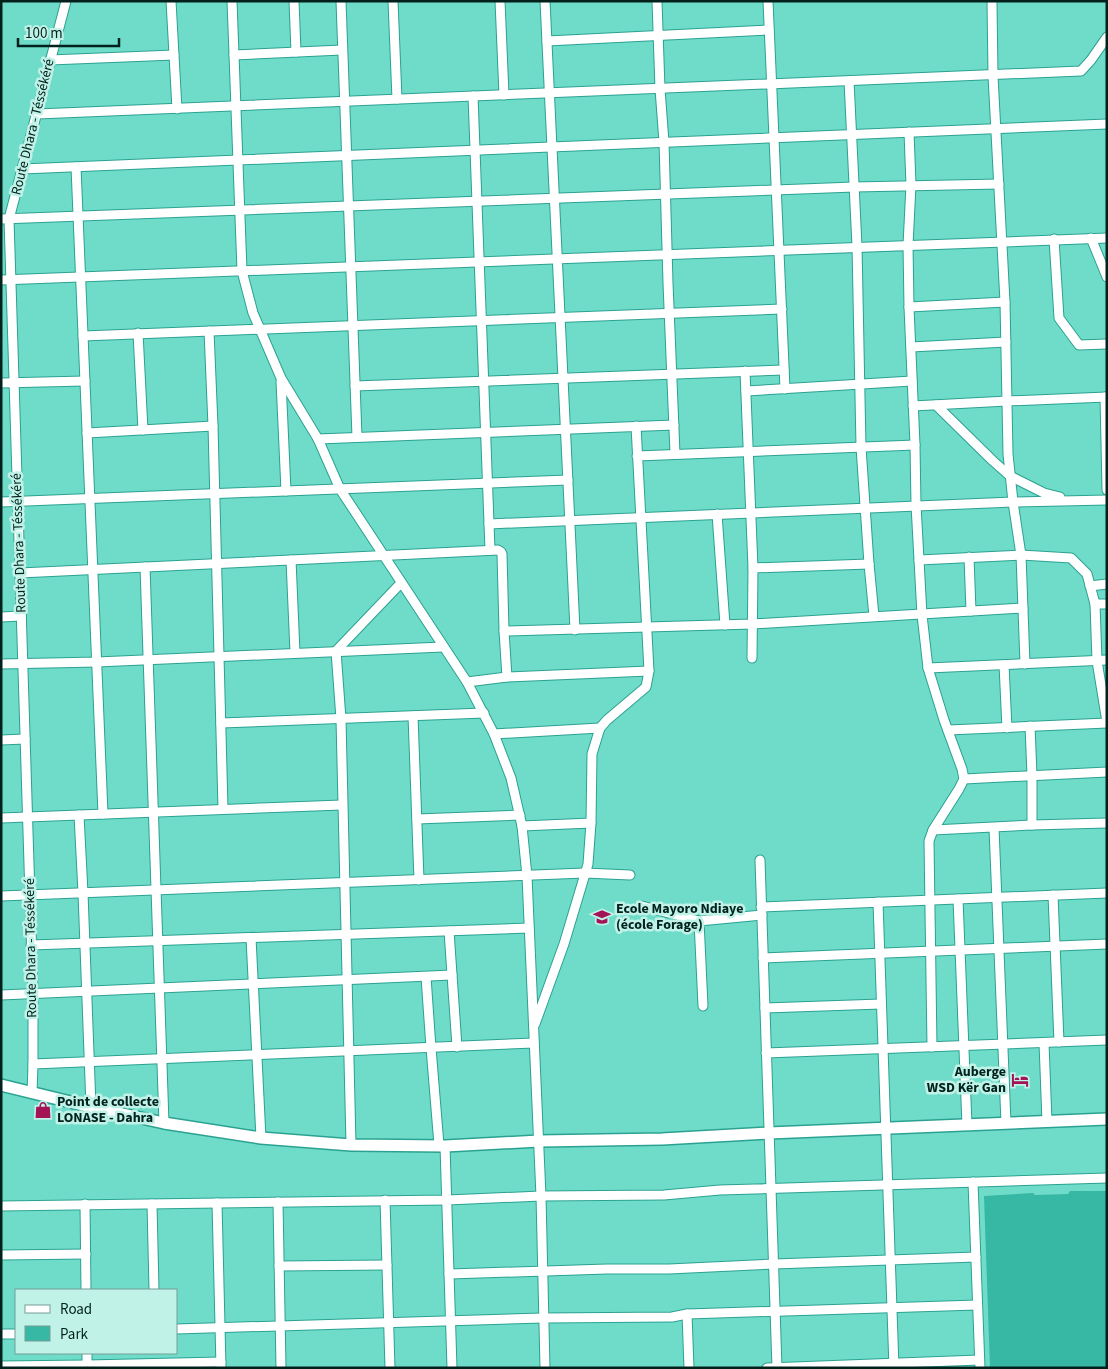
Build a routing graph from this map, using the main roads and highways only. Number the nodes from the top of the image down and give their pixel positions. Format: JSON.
{"nodes":[{"id":1,"x":1,"y":1085,"type":"edge"},
{"id":2,"x":1107,"y":1119,"type":"edge"}],
"edges":[{"from":1,"to":2,"type":"main road"}]}
